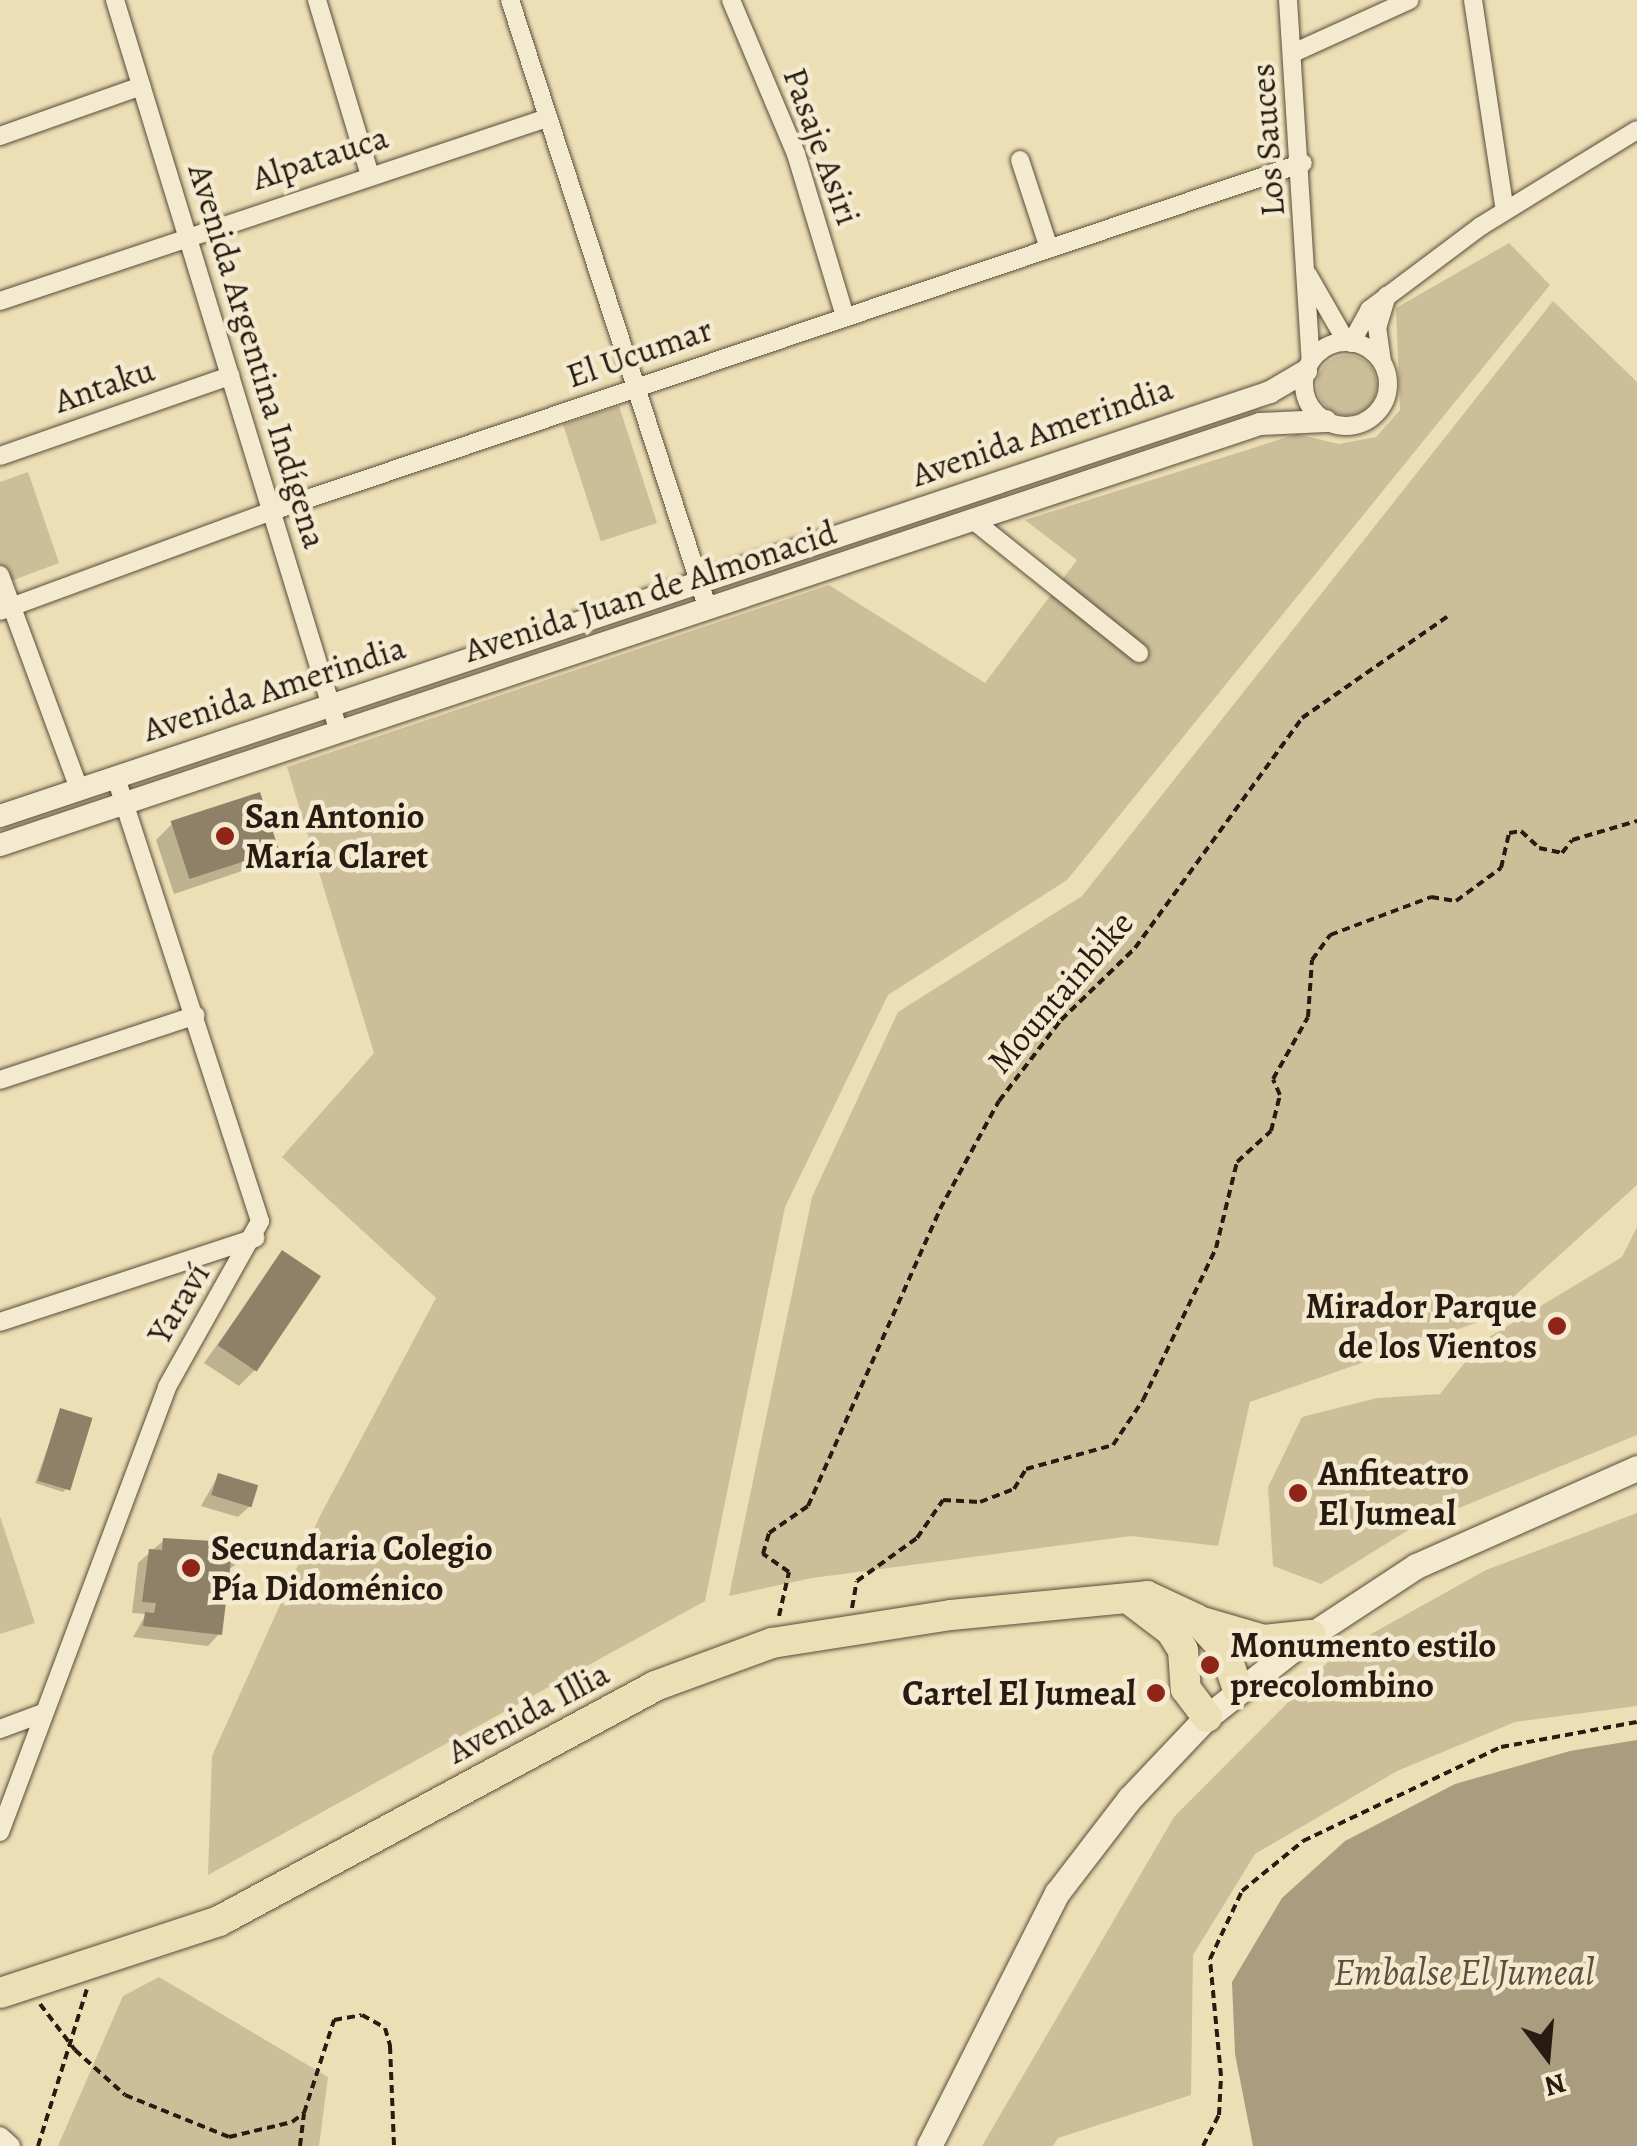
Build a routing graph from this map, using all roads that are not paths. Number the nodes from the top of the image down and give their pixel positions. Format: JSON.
{"nodes":[{"id":1,"x":115,"y":0,"type":"edge"},
{"id":2,"x":317,"y":0,"type":"edge"},
{"id":3,"x":510,"y":0,"type":"edge"},
{"id":4,"x":732,"y":0,"type":"edge"},
{"id":5,"x":1288,"y":0,"type":"edge"},
{"id":6,"x":1410,"y":0,"type":"edge"},
{"id":7,"x":1474,"y":0,"type":"edge"},
{"id":8,"x":1293,"y":53,"type":"junction"},
{"id":9,"x":141,"y":86,"type":"junction"},
{"id":10,"x":548,"y":118,"type":"junction"},
{"id":11,"x":1637,"y":130,"type":"edge"},
{"id":12,"x":0,"y":136,"type":"edge"},
{"id":13,"x":1020,"y":160,"type":"dead end"},
{"id":14,"x":1302,"y":163,"type":"junction"},
{"id":15,"x":370,"y":175,"type":"junction"},
{"id":16,"x":1504,"y":211,"type":"junction"},
{"id":17,"x":186,"y":234,"type":"junction"},
{"id":18,"x":1049,"y":248,"type":"junction"},
{"id":19,"x":1308,"y":275,"type":"junction"},
{"id":20,"x":1388,"y":296,"type":"junction"},
{"id":21,"x":0,"y":300,"type":"edge"},
{"id":22,"x":845,"y":316,"type":"junction"},
{"id":23,"x":1348,"y":342,"type":"junction"},
{"id":24,"x":1383,"y":364,"type":"junction"},
{"id":25,"x":1308,"y":366,"type":"junction"},
{"id":26,"x":230,"y":376,"type":"junction"},
{"id":27,"x":636,"y":388,"type":"junction"},
{"id":28,"x":1326,"y":421,"type":"junction"},
{"id":29,"x":0,"y":456,"type":"edge"},
{"id":30,"x":272,"y":511,"type":"junction"},
{"id":31,"x":973,"y":520,"type":"junction"},
{"id":32,"x":0,"y":576,"type":"edge"},
{"id":33,"x":698,"y":583,"type":"junction"},
{"id":34,"x":6,"y":609,"type":"edge"},
{"id":35,"x":708,"y":609,"type":"junction"},
{"id":36,"x":1139,"y":653,"type":"dead end"},
{"id":37,"x":332,"y":706,"type":"junction"},
{"id":38,"x":339,"y":732,"type":"junction"},
{"id":39,"x":116,"y":777,"type":"junction"},
{"id":40,"x":80,"y":789,"type":"junction"},
{"id":41,"x":125,"y":804,"type":"junction"},
{"id":42,"x":0,"y":816,"type":"edge"},
{"id":43,"x":0,"y":846,"type":"edge"},
{"id":44,"x":196,"y":1015,"type":"junction"},
{"id":45,"x":0,"y":1080,"type":"edge"},
{"id":46,"x":256,"y":1238,"type":"junction"},
{"id":47,"x":0,"y":1322,"type":"edge"},
{"id":48,"x":1637,"y":1468,"type":"edge"},
{"id":49,"x":1122,"y":1596,"type":"junction"},
{"id":50,"x":1196,"y":1619,"type":"junction"},
{"id":51,"x":1311,"y":1635,"type":"junction"},
{"id":52,"x":1238,"y":1690,"type":"junction"},
{"id":53,"x":44,"y":1714,"type":"junction"},
{"id":54,"x":1207,"y":1717,"type":"junction"},
{"id":55,"x":0,"y":1728,"type":"edge"},
{"id":56,"x":0,"y":1832,"type":"edge"},
{"id":57,"x":12,"y":1989,"type":"edge"},
{"id":58,"x":0,"y":2136,"type":"edge"},
{"id":59,"x":11,"y":2146,"type":"edge"},
{"id":60,"x":929,"y":2146,"type":"edge"}],
"edges":[{"from":1,"to":9,"type":"street","name":"Avenida Argentina Indígena"},
{"from":2,"to":15,"type":"street"},
{"from":3,"to":10,"type":"street"},
{"from":4,"to":22,"type":"street","name":"Pasaje Asiri"},
{"from":5,"to":8,"type":"street","name":"Los Sauces"},
{"from":6,"to":8,"type":"street"},
{"from":7,"to":16,"type":"street"},
{"from":8,"to":14,"type":"street","name":"Los Sauces"},
{"from":9,"to":12,"type":"street"},
{"from":9,"to":17,"type":"street","name":"Avenida Argentina Indígena"},
{"from":10,"to":15,"type":"street","name":"Alpatauca"},
{"from":10,"to":27,"type":"street"},
{"from":11,"to":16,"type":"street"},
{"from":13,"to":18,"type":"street"},
{"from":14,"to":18,"type":"street","name":"El Ucumar"},
{"from":14,"to":19,"type":"street","name":"Los Sauces"},
{"from":15,"to":17,"type":"street","name":"Alpatauca"},
{"from":16,"to":20,"type":"street"},
{"from":17,"to":21,"type":"street","name":"Alpatauca"},
{"from":17,"to":26,"type":"street","name":"Avenida Argentina Indígena"},
{"from":18,"to":22,"type":"street","name":"El Ucumar"},
{"from":19,"to":23,"type":"street","name":"Los Sauces"},
{"from":19,"to":25,"type":"street","name":"Los Sauces"},
{"from":20,"to":23,"type":"street"},
{"from":20,"to":24,"type":"street"},
{"from":22,"to":27,"type":"street","name":"El Ucumar"},
{"from":23,"to":24,"type":"street"},
{"from":23,"to":25,"type":"street"},
{"from":24,"to":28,"type":"street"},
{"from":25,"to":28,"type":"street"},
{"from":25,"to":33,"type":"street","name":"Avenida Amerindia"},
{"from":26,"to":29,"type":"street","name":"Antaku"},
{"from":26,"to":30,"type":"street","name":"Avenida Argentina Indígena"},
{"from":27,"to":30,"type":"street","name":"El Ucumar"},
{"from":27,"to":33,"type":"street"},
{"from":28,"to":31,"type":"street","name":"Avenida Juan de Almonacid"},
{"from":30,"to":34,"type":"street","name":"El Ucumar"},
{"from":30,"to":37,"type":"street","name":"Avenida Argentina Indígena"},
{"from":31,"to":35,"type":"street","name":"Avenida Juan de Almonacid"},
{"from":31,"to":36,"type":"street"},
{"from":32,"to":34,"type":"street"},
{"from":33,"to":35,"type":"street"},
{"from":33,"to":37,"type":"street","name":"Avenida Amerindia"},
{"from":34,"to":40,"type":"street"},
{"from":35,"to":38,"type":"street","name":"Avenida Juan de Almonacid"},
{"from":37,"to":38,"type":"street","name":"Avenida Argentina Indígena"},
{"from":37,"to":39,"type":"street","name":"Avenida Amerindia"},
{"from":38,"to":41,"type":"street","name":"Avenida Juan de Almonacid"},
{"from":39,"to":40,"type":"street","name":"Avenida Amerindia"},
{"from":39,"to":41,"type":"street"},
{"from":40,"to":42,"type":"street","name":"Avenida Amerindia"},
{"from":41,"to":43,"type":"street","name":"Avenida Juan de Almonacid"},
{"from":41,"to":44,"type":"street"},
{"from":44,"to":45,"type":"street"},
{"from":44,"to":46,"type":"street"},
{"from":46,"to":47,"type":"street"},
{"from":46,"to":53,"type":"street","name":"Yaraví"},
{"from":48,"to":51,"type":"main road"},
{"from":49,"to":50,"type":"main road","name":"Avenida Illia"},
{"from":49,"to":54,"type":"main road"},
{"from":49,"to":57,"type":"main road","name":"Avenida Illia"},
{"from":50,"to":51,"type":"main road","name":"Avenida Illia"},
{"from":50,"to":52,"type":"main road","name":"Avenida Illia"},
{"from":51,"to":52,"type":"main road"},
{"from":52,"to":54,"type":"main road"},
{"from":53,"to":55,"type":"street"},
{"from":53,"to":56,"type":"street","name":"Yaraví"},
{"from":54,"to":60,"type":"main road"},
{"from":58,"to":59,"type":"street"}]}
